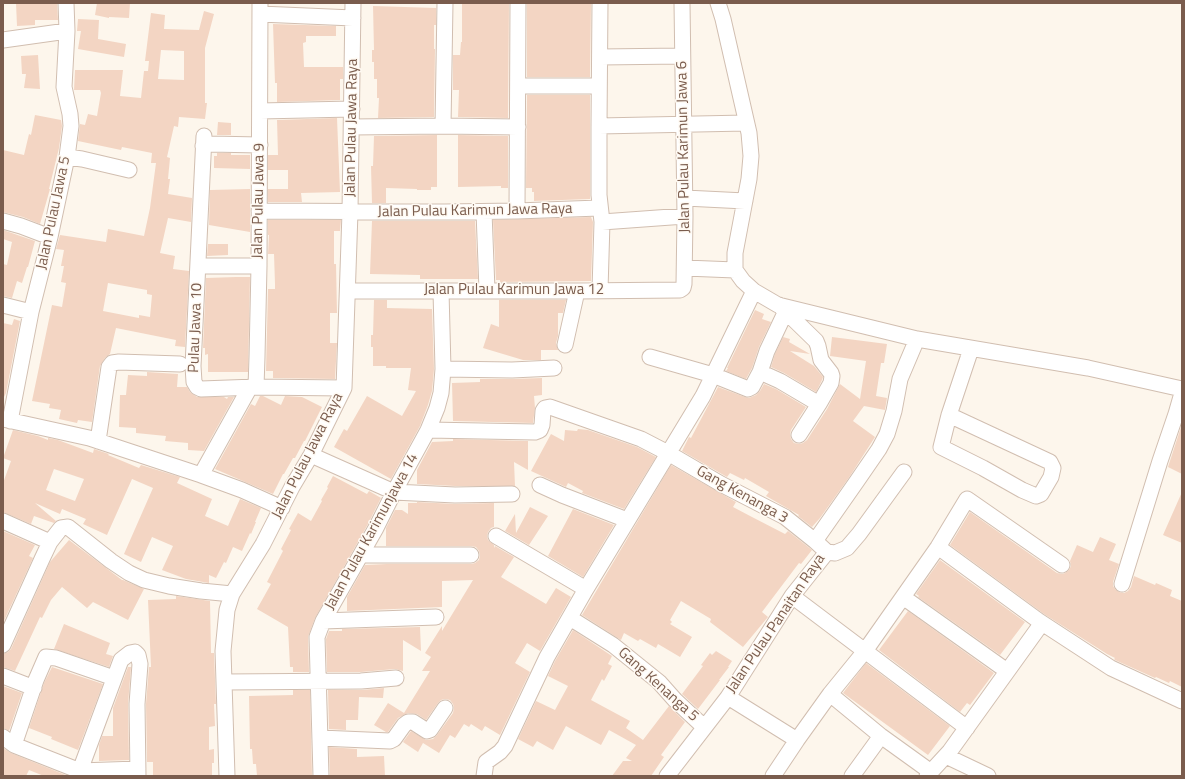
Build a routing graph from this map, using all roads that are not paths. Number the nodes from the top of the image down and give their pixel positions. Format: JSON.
{"nodes":[{"id":1,"x":66,"y":3,"type":"edge"},
{"id":2,"x":445,"y":3,"type":"edge"},
{"id":3,"x":518,"y":3,"type":"edge"},
{"id":4,"x":600,"y":3,"type":"edge"},
{"id":5,"x":682,"y":3,"type":"edge"},
{"id":6,"x":718,"y":3,"type":"edge"},
{"id":7,"x":260,"y":9,"type":"edge"},
{"id":8,"x":353,"y":10,"type":"edge"},
{"id":9,"x":67,"y":31,"type":"junction"},
{"id":10,"x":3,"y":40,"type":"edge"},
{"id":11,"x":682,"y":56,"type":"junction"},
{"id":12,"x":600,"y":57,"type":"junction"},
{"id":13,"x":518,"y":86,"type":"junction"},
{"id":14,"x":599,"y":86,"type":"junction"},
{"id":15,"x":352,"y":109,"type":"junction"},
{"id":16,"x":260,"y":111,"type":"junction"},
{"id":17,"x":746,"y":123,"type":"junction"},
{"id":18,"x":683,"y":124,"type":"junction"},
{"id":19,"x":443,"y":126,"type":"junction"},
{"id":20,"x":599,"y":126,"type":"junction"},
{"id":21,"x":352,"y":127,"type":"junction"},
{"id":22,"x":518,"y":127,"type":"junction"},
{"id":23,"x":260,"y":145,"type":"junction"},
{"id":24,"x":66,"y":157,"type":"junction"},
{"id":25,"x":129,"y":170,"type":"dead end"},
{"id":26,"x":685,"y":198,"type":"junction"},
{"id":27,"x":745,"y":201,"type":"junction"},
{"id":28,"x":259,"y":211,"type":"junction"},
{"id":29,"x":517,"y":211,"type":"junction"},
{"id":30,"x":350,"y":212,"type":"junction"},
{"id":31,"x":484,"y":212,"type":"junction"},
{"id":32,"x":600,"y":215,"type":"junction"},
{"id":33,"x":685,"y":216,"type":"junction"},
{"id":34,"x":3,"y":221,"type":"edge"},
{"id":35,"x":50,"y":237,"type":"junction"},
{"id":36,"x":198,"y":266,"type":"junction"},
{"id":37,"x":259,"y":266,"type":"junction"},
{"id":38,"x":685,"y":268,"type":"junction"},
{"id":39,"x":735,"y":270,"type":"junction"},
{"id":40,"x":487,"y":290,"type":"junction"},
{"id":41,"x":600,"y":290,"type":"junction"},
{"id":42,"x":680,"y":290,"type":"joint"},
{"id":43,"x":348,"y":291,"type":"junction"},
{"id":44,"x":441,"y":291,"type":"junction"},
{"id":45,"x":577,"y":291,"type":"junction"},
{"id":46,"x":754,"y":291,"type":"junction"},
{"id":47,"x":3,"y":305,"type":"edge"},
{"id":48,"x":782,"y":309,"type":"junction"},
{"id":49,"x":31,"y":312,"type":"junction"},
{"id":50,"x":917,"y":339,"type":"junction"},
{"id":51,"x":565,"y":345,"type":"dead end"},
{"id":52,"x":971,"y":349,"type":"junction"},
{"id":53,"x":650,"y":357,"type":"dead end"},
{"id":54,"x":180,"y":364,"type":"dead end"},
{"id":55,"x":554,"y":368,"type":"dead end"},
{"id":56,"x":443,"y":369,"type":"junction"},
{"id":57,"x":760,"y":372,"type":"junction"},
{"id":58,"x":713,"y":375,"type":"junction"},
{"id":59,"x":253,"y":387,"type":"junction"},
{"id":60,"x":344,"y":388,"type":"junction"},
{"id":61,"x":1182,"y":389,"type":"edge"},
{"id":62,"x":1182,"y":392,"type":"edge"},
{"id":63,"x":819,"y":404,"type":"junction"},
{"id":64,"x":949,"y":415,"type":"junction"},
{"id":65,"x":6,"y":420,"type":"edge"},
{"id":66,"x":428,"y":430,"type":"junction"},
{"id":67,"x":799,"y":435,"type":"dead end"},
{"id":68,"x":98,"y":441,"type":"junction"},
{"id":69,"x":668,"y":453,"type":"junction"},
{"id":70,"x":311,"y":455,"type":"junction"},
{"id":71,"x":904,"y":472,"type":"dead end"},
{"id":72,"x":201,"y":475,"type":"junction"},
{"id":73,"x":540,"y":485,"type":"dead end"},
{"id":74,"x":394,"y":492,"type":"junction"},
{"id":75,"x":512,"y":494,"type":"dead end"},
{"id":76,"x":282,"y":508,"type":"junction"},
{"id":77,"x":628,"y":520,"type":"junction"},
{"id":78,"x":3,"y":521,"type":"edge"},
{"id":79,"x":496,"y":536,"type":"dead end"},
{"id":80,"x":815,"y":540,"type":"junction"},
{"id":81,"x":50,"y":542,"type":"junction"},
{"id":82,"x":938,"y":546,"type":"junction"},
{"id":83,"x":827,"y":552,"type":"junction"},
{"id":84,"x":361,"y":555,"type":"junction"},
{"id":85,"x":471,"y":555,"type":"dead end"},
{"id":86,"x":1062,"y":564,"type":"dead end"},
{"id":87,"x":1122,"y":584,"type":"dead end"},
{"id":88,"x":586,"y":589,"type":"junction"},
{"id":89,"x":232,"y":594,"type":"junction"},
{"id":90,"x":792,"y":596,"type":"junction"},
{"id":91,"x":903,"y":597,"type":"junction"},
{"id":92,"x":436,"y":616,"type":"dead end"},
{"id":93,"x":570,"y":618,"type":"junction"},
{"id":94,"x":323,"y":621,"type":"junction"},
{"id":95,"x":1042,"y":623,"type":"junction"},
{"id":96,"x":3,"y":645,"type":"edge"},
{"id":97,"x":865,"y":651,"type":"junction"},
{"id":98,"x":1007,"y":671,"type":"junction"},
{"id":99,"x":3,"y":676,"type":"edge"},
{"id":100,"x":114,"y":678,"type":"junction"},
{"id":101,"x":396,"y":678,"type":"dead end"},
{"id":102,"x":318,"y":681,"type":"junction"},
{"id":103,"x":225,"y":682,"type":"junction"},
{"id":104,"x":34,"y":688,"type":"junction"},
{"id":105,"x":830,"y":694,"type":"junction"},
{"id":106,"x":728,"y":697,"type":"junction"},
{"id":107,"x":1182,"y":701,"type":"edge"},
{"id":108,"x":445,"y":708,"type":"dead end"},
{"id":109,"x":704,"y":727,"type":"junction"},
{"id":110,"x":967,"y":728,"type":"junction"},
{"id":111,"x":881,"y":736,"type":"junction"},
{"id":112,"x":320,"y":738,"type":"junction"},
{"id":113,"x":797,"y":740,"type":"junction"},
{"id":114,"x":8,"y":741,"type":"edge"},
{"id":115,"x":946,"y":756,"type":"junction"},
{"id":116,"x":138,"y":772,"type":"edge"},
{"id":117,"x":79,"y":774,"type":"edge"},
{"id":118,"x":929,"y":774,"type":"edge"},
{"id":119,"x":227,"y":776,"type":"edge"},
{"id":120,"x":321,"y":776,"type":"edge"},
{"id":121,"x":484,"y":776,"type":"edge"},
{"id":122,"x":667,"y":776,"type":"edge"},
{"id":123,"x":773,"y":776,"type":"edge"},
{"id":124,"x":852,"y":776,"type":"edge"},
{"id":125,"x":988,"y":776,"type":"edge"}],
"edges":[{"from":1,"to":9,"type":"street","name":"Jalan Pulau Jawa 5"},
{"from":2,"to":19,"type":"street"},
{"from":3,"to":13,"type":"street"},
{"from":4,"to":12,"type":"street"},
{"from":5,"to":11,"type":"street","name":"Jalan Pulau Karimun Jawa 6"},
{"from":6,"to":17,"type":"street"},
{"from":7,"to":8,"type":"street","name":"Jalan Pulau Jawa 9"},
{"from":7,"to":16,"type":"street","name":"Jalan Pulau Jawa 9"},
{"from":8,"to":15,"type":"street","name":"Jalan Pulau Jawa Raya"},
{"from":9,"to":10,"type":"street"},
{"from":9,"to":24,"type":"street","name":"Jalan Pulau Jawa 5"},
{"from":11,"to":12,"type":"street"},
{"from":11,"to":18,"type":"street","name":"Jalan Pulau Karimun Jawa 6"},
{"from":12,"to":14,"type":"street"},
{"from":13,"to":14,"type":"street"},
{"from":13,"to":22,"type":"street"},
{"from":14,"to":20,"type":"street"},
{"from":15,"to":16,"type":"street"},
{"from":15,"to":21,"type":"street","name":"Jalan Pulau Jawa Raya"},
{"from":16,"to":23,"type":"street","name":"Jalan Pulau Jawa 9"},
{"from":17,"to":18,"type":"street"},
{"from":17,"to":27,"type":"street"},
{"from":18,"to":20,"type":"street"},
{"from":18,"to":26,"type":"street","name":"Jalan Pulau Karimun Jawa 6"},
{"from":19,"to":21,"type":"street"},
{"from":19,"to":22,"type":"street"},
{"from":20,"to":32,"type":"street"},
{"from":21,"to":30,"type":"street","name":"Jalan Pulau Jawa Raya"},
{"from":22,"to":29,"type":"street"},
{"from":23,"to":28,"type":"street","name":"Jalan Pulau Jawa 9"},
{"from":23,"to":36,"type":"street","name":"Pulau Jawa 10"},
{"from":24,"to":25,"type":"street"},
{"from":24,"to":35,"type":"street","name":"Jalan Pulau Jawa 5"},
{"from":26,"to":27,"type":"street"},
{"from":26,"to":33,"type":"street","name":"Jalan Pulau Karimun Jawa 6"},
{"from":27,"to":39,"type":"street"},
{"from":28,"to":30,"type":"street","name":"Jalan Pulau Karimun Jawa Raya"},
{"from":28,"to":37,"type":"street","name":"Jalan Pulau Jawa 9"},
{"from":29,"to":31,"type":"street","name":"Jalan Pulau Karimun Jawa Raya"},
{"from":29,"to":32,"type":"street","name":"Jalan Pulau Karimun Jawa Raya"},
{"from":30,"to":31,"type":"street","name":"Jalan Pulau Karimun Jawa Raya"},
{"from":30,"to":43,"type":"street","name":"Jalan Pulau Jawa Raya"},
{"from":31,"to":40,"type":"street"},
{"from":32,"to":33,"type":"street","name":"Jalan Pulau Karimun Jawa Raya"},
{"from":32,"to":41,"type":"street"},
{"from":33,"to":38,"type":"street","name":"Jalan Pulau Karimun Jawa 6"},
{"from":34,"to":35,"type":"street"},
{"from":35,"to":49,"type":"street","name":"Jalan Pulau Jawa 5"},
{"from":36,"to":37,"type":"street"},
{"from":36,"to":59,"type":"street","name":"Pulau Jawa 10"},
{"from":37,"to":59,"type":"street","name":"Jalan Pulau Jawa 9"},
{"from":38,"to":39,"type":"street"},
{"from":38,"to":42,"type":"street","name":"Jalan Pulau Karimun Jawa 6"},
{"from":39,"to":46,"type":"street"},
{"from":40,"to":44,"type":"street","name":"Jalan Pulau Karimun Jawa 12"},
{"from":40,"to":45,"type":"street","name":"Jalan Pulau Karimun Jawa 12"},
{"from":41,"to":42,"type":"street","name":"Jalan Pulau Karimun Jawa 12"},
{"from":41,"to":45,"type":"street","name":"Jalan Pulau Karimun Jawa 12"},
{"from":43,"to":44,"type":"street","name":"Jalan Pulau Karimun Jawa 12"},
{"from":43,"to":60,"type":"street","name":"Jalan Pulau Jawa Raya"},
{"from":44,"to":56,"type":"street","name":"Jalan Pulau Karimunjawa 14"},
{"from":45,"to":51,"type":"street"},
{"from":46,"to":48,"type":"street"},
{"from":46,"to":58,"type":"street"},
{"from":47,"to":49,"type":"street"},
{"from":48,"to":50,"type":"street"},
{"from":48,"to":57,"type":"street"},
{"from":48,"to":63,"type":"street"},
{"from":49,"to":65,"type":"street","name":"Jalan Pulau Jawa 5"},
{"from":50,"to":52,"type":"street"},
{"from":50,"to":80,"type":"street","name":"Jalan Pulau Panaitan Raya"},
{"from":52,"to":61,"type":"street"},
{"from":52,"to":64,"type":"street"},
{"from":53,"to":58,"type":"street"},
{"from":54,"to":68,"type":"street"},
{"from":55,"to":56,"type":"street"},
{"from":56,"to":66,"type":"street","name":"Jalan Pulau Karimunjawa 14"},
{"from":57,"to":58,"type":"street"},
{"from":57,"to":63,"type":"street"},
{"from":58,"to":69,"type":"street"},
{"from":59,"to":60,"type":"street","name":"Pulau Jawa 10"},
{"from":59,"to":72,"type":"street"},
{"from":60,"to":70,"type":"street","name":"Jalan Pulau Jawa Raya"},
{"from":62,"to":87,"type":"street"},
{"from":63,"to":67,"type":"street"},
{"from":64,"to":64,"type":"street"},
{"from":65,"to":68,"type":"street"},
{"from":66,"to":69,"type":"street","name":"Gang Kenanga 3"},
{"from":66,"to":74,"type":"street","name":"Jalan Pulau Karimunjawa 14"},
{"from":68,"to":72,"type":"street"},
{"from":69,"to":77,"type":"street"},
{"from":69,"to":80,"type":"street","name":"Gang Kenanga 3"},
{"from":70,"to":74,"type":"street"},
{"from":70,"to":76,"type":"street","name":"Jalan Pulau Jawa Raya"},
{"from":71,"to":83,"type":"street"},
{"from":72,"to":76,"type":"street"},
{"from":73,"to":77,"type":"street"},
{"from":74,"to":75,"type":"street"},
{"from":74,"to":84,"type":"street","name":"Jalan Pulau Karimunjawa 14"},
{"from":76,"to":89,"type":"street","name":"Jalan Pulau Jawa Raya"},
{"from":77,"to":88,"type":"street"},
{"from":78,"to":81,"type":"street"},
{"from":79,"to":88,"type":"street"},
{"from":80,"to":83,"type":"street","name":"Jalan Pulau Panaitan Raya"},
{"from":81,"to":89,"type":"street"},
{"from":81,"to":96,"type":"street"},
{"from":82,"to":86,"type":"street"},
{"from":82,"to":91,"type":"street"},
{"from":82,"to":95,"type":"street"},
{"from":83,"to":90,"type":"street","name":"Jalan Pulau Panaitan Raya"},
{"from":84,"to":85,"type":"street"},
{"from":84,"to":94,"type":"street","name":"Jalan Pulau Karimunjawa 14"},
{"from":88,"to":93,"type":"street"},
{"from":89,"to":103,"type":"street","name":"Jalan Pulau Jawa Raya"},
{"from":90,"to":97,"type":"street"},
{"from":90,"to":106,"type":"street","name":"Jalan Pulau Panaitan Raya"},
{"from":91,"to":97,"type":"street"},
{"from":91,"to":98,"type":"street"},
{"from":92,"to":94,"type":"street"},
{"from":93,"to":109,"type":"street","name":"Gang Kenanga 5"},
{"from":93,"to":121,"type":"street"},
{"from":94,"to":102,"type":"street","name":"Jalan Pulau Karimunjawa 14"},
{"from":95,"to":98,"type":"street"},
{"from":95,"to":107,"type":"street"},
{"from":97,"to":105,"type":"street"},
{"from":97,"to":110,"type":"street"},
{"from":98,"to":110,"type":"street"},
{"from":99,"to":104,"type":"street"},
{"from":100,"to":104,"type":"street"},
{"from":100,"to":116,"type":"street"},
{"from":100,"to":117,"type":"street"},
{"from":101,"to":102,"type":"street"},
{"from":102,"to":103,"type":"street"},
{"from":102,"to":112,"type":"street","name":"Jalan Pulau Karimunjawa 14"},
{"from":103,"to":119,"type":"street","name":"Jalan Pulau Jawa Raya"},
{"from":104,"to":114,"type":"street"},
{"from":105,"to":111,"type":"street"},
{"from":105,"to":113,"type":"street"},
{"from":106,"to":109,"type":"street","name":"Jalan Pulau Panaitan Raya"},
{"from":106,"to":113,"type":"street"},
{"from":108,"to":112,"type":"street"},
{"from":109,"to":122,"type":"street","name":"Jalan Pulau Panaitan Raya"},
{"from":110,"to":115,"type":"street"},
{"from":111,"to":118,"type":"street"},
{"from":111,"to":124,"type":"street"},
{"from":112,"to":120,"type":"street","name":"Jalan Pulau Karimunjawa 14"},
{"from":113,"to":123,"type":"street"},
{"from":114,"to":117,"type":"street"},
{"from":115,"to":118,"type":"street"},
{"from":115,"to":125,"type":"street"},
{"from":116,"to":117,"type":"street"}]}
